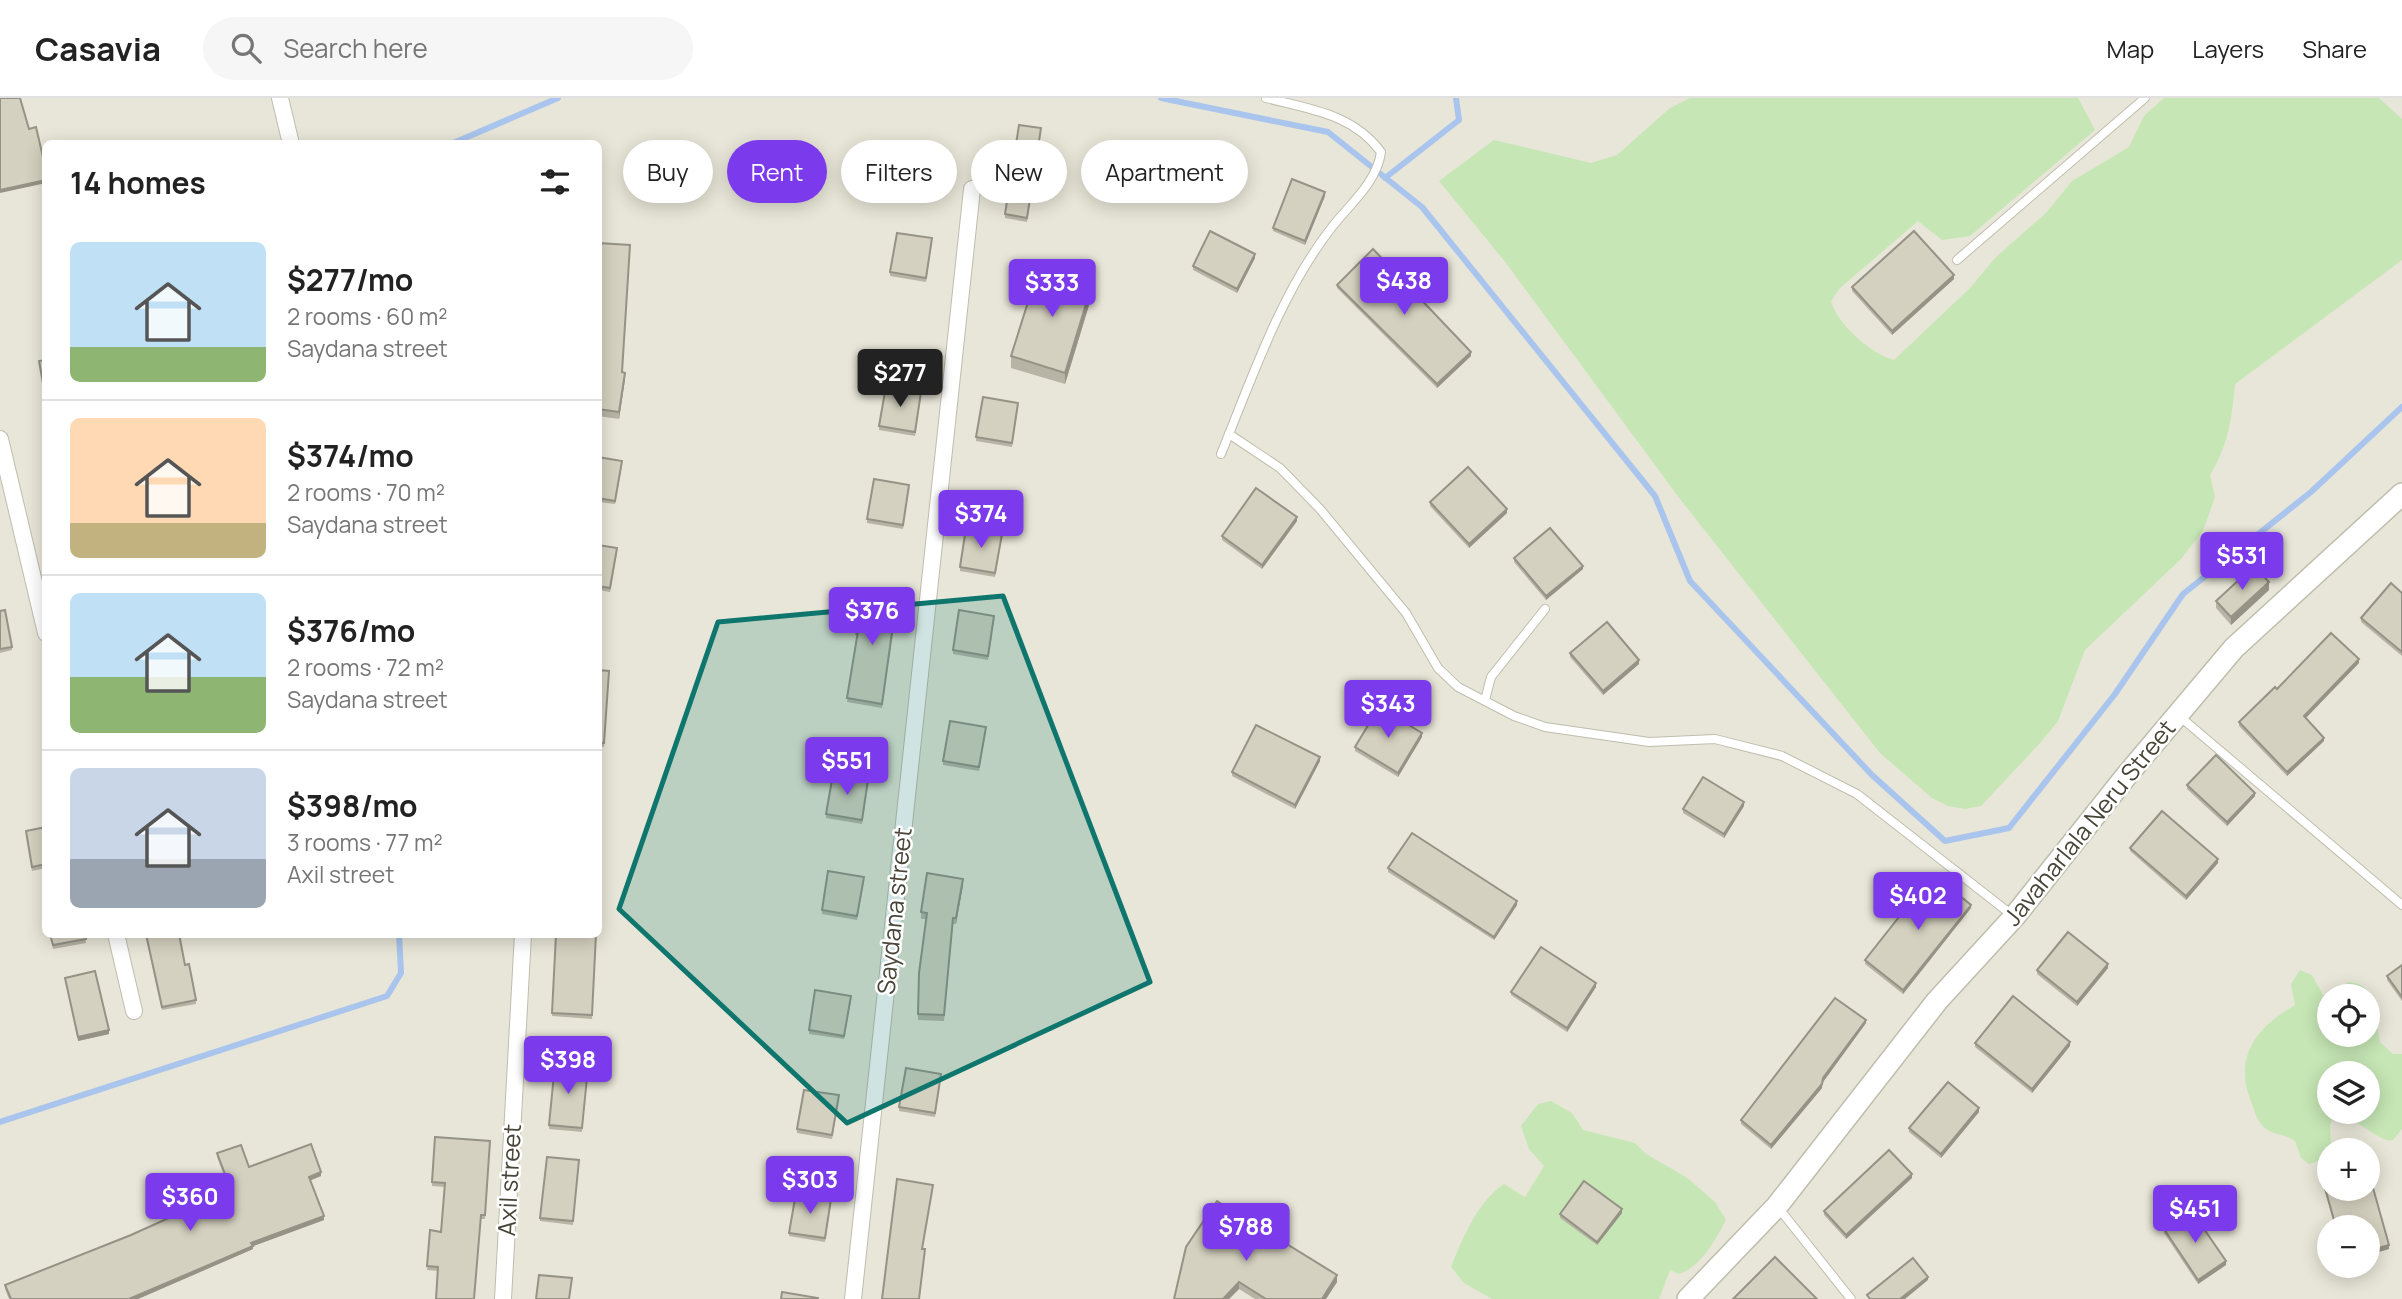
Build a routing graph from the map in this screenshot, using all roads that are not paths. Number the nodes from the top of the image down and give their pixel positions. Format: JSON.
{"nodes":[{"id":1,"x":280,"y":98,"type":"edge"},
{"id":2,"x":1266,"y":98,"type":"edge"},
{"id":3,"x":2145,"y":98,"type":"edge"},
{"id":4,"x":290,"y":140,"type":"edge"},
{"id":5,"x":971,"y":198,"type":"edge"},
{"id":6,"x":1957,"y":260,"type":"dead end"},
{"id":7,"x":1229,"y":434,"type":"junction"},
{"id":8,"x":0,"y":439,"type":"edge"},
{"id":9,"x":1221,"y":454,"type":"dead end"},
{"id":10,"x":2402,"y":494,"type":"edge"},
{"id":11,"x":1545,"y":609,"type":"dead end"},
{"id":12,"x":42,"y":616,"type":"edge"},
{"id":13,"x":1485,"y":700,"type":"junction"},
{"id":14,"x":2178,"y":715,"type":"junction"},
{"id":15,"x":2402,"y":905,"type":"edge"},
{"id":16,"x":2014,"y":917,"type":"junction"},
{"id":17,"x":117,"y":938,"type":"edge"},
{"id":18,"x":523,"y":938,"type":"edge"},
{"id":19,"x":134,"y":1011,"type":"dead end"},
{"id":20,"x":1777,"y":1206,"type":"junction"},
{"id":21,"x":503,"y":1299,"type":"edge"},
{"id":22,"x":853,"y":1299,"type":"edge"},
{"id":23,"x":1688,"y":1299,"type":"edge"},
{"id":24,"x":1851,"y":1299,"type":"edge"}],
"edges":[{"from":1,"to":4,"type":"street"},
{"from":2,"to":7,"type":"lane"},
{"from":3,"to":6,"type":"lane"},
{"from":5,"to":22,"type":"street","name":"Saydana street"},
{"from":7,"to":9,"type":"lane"},
{"from":7,"to":13,"type":"lane"},
{"from":8,"to":12,"type":"street"},
{"from":10,"to":14,"type":"street","name":"Javaharlala Neru Street"},
{"from":11,"to":13,"type":"lane"},
{"from":13,"to":16,"type":"lane"},
{"from":14,"to":15,"type":"lane"},
{"from":14,"to":16,"type":"street","name":"Javaharlala Neru Street"},
{"from":16,"to":20,"type":"street","name":"Javaharlala Neru Street"},
{"from":17,"to":19,"type":"street"},
{"from":18,"to":21,"type":"street","name":"Axil street"},
{"from":20,"to":23,"type":"street","name":"Javaharlala Neru Street"},
{"from":20,"to":24,"type":"lane"}]}
